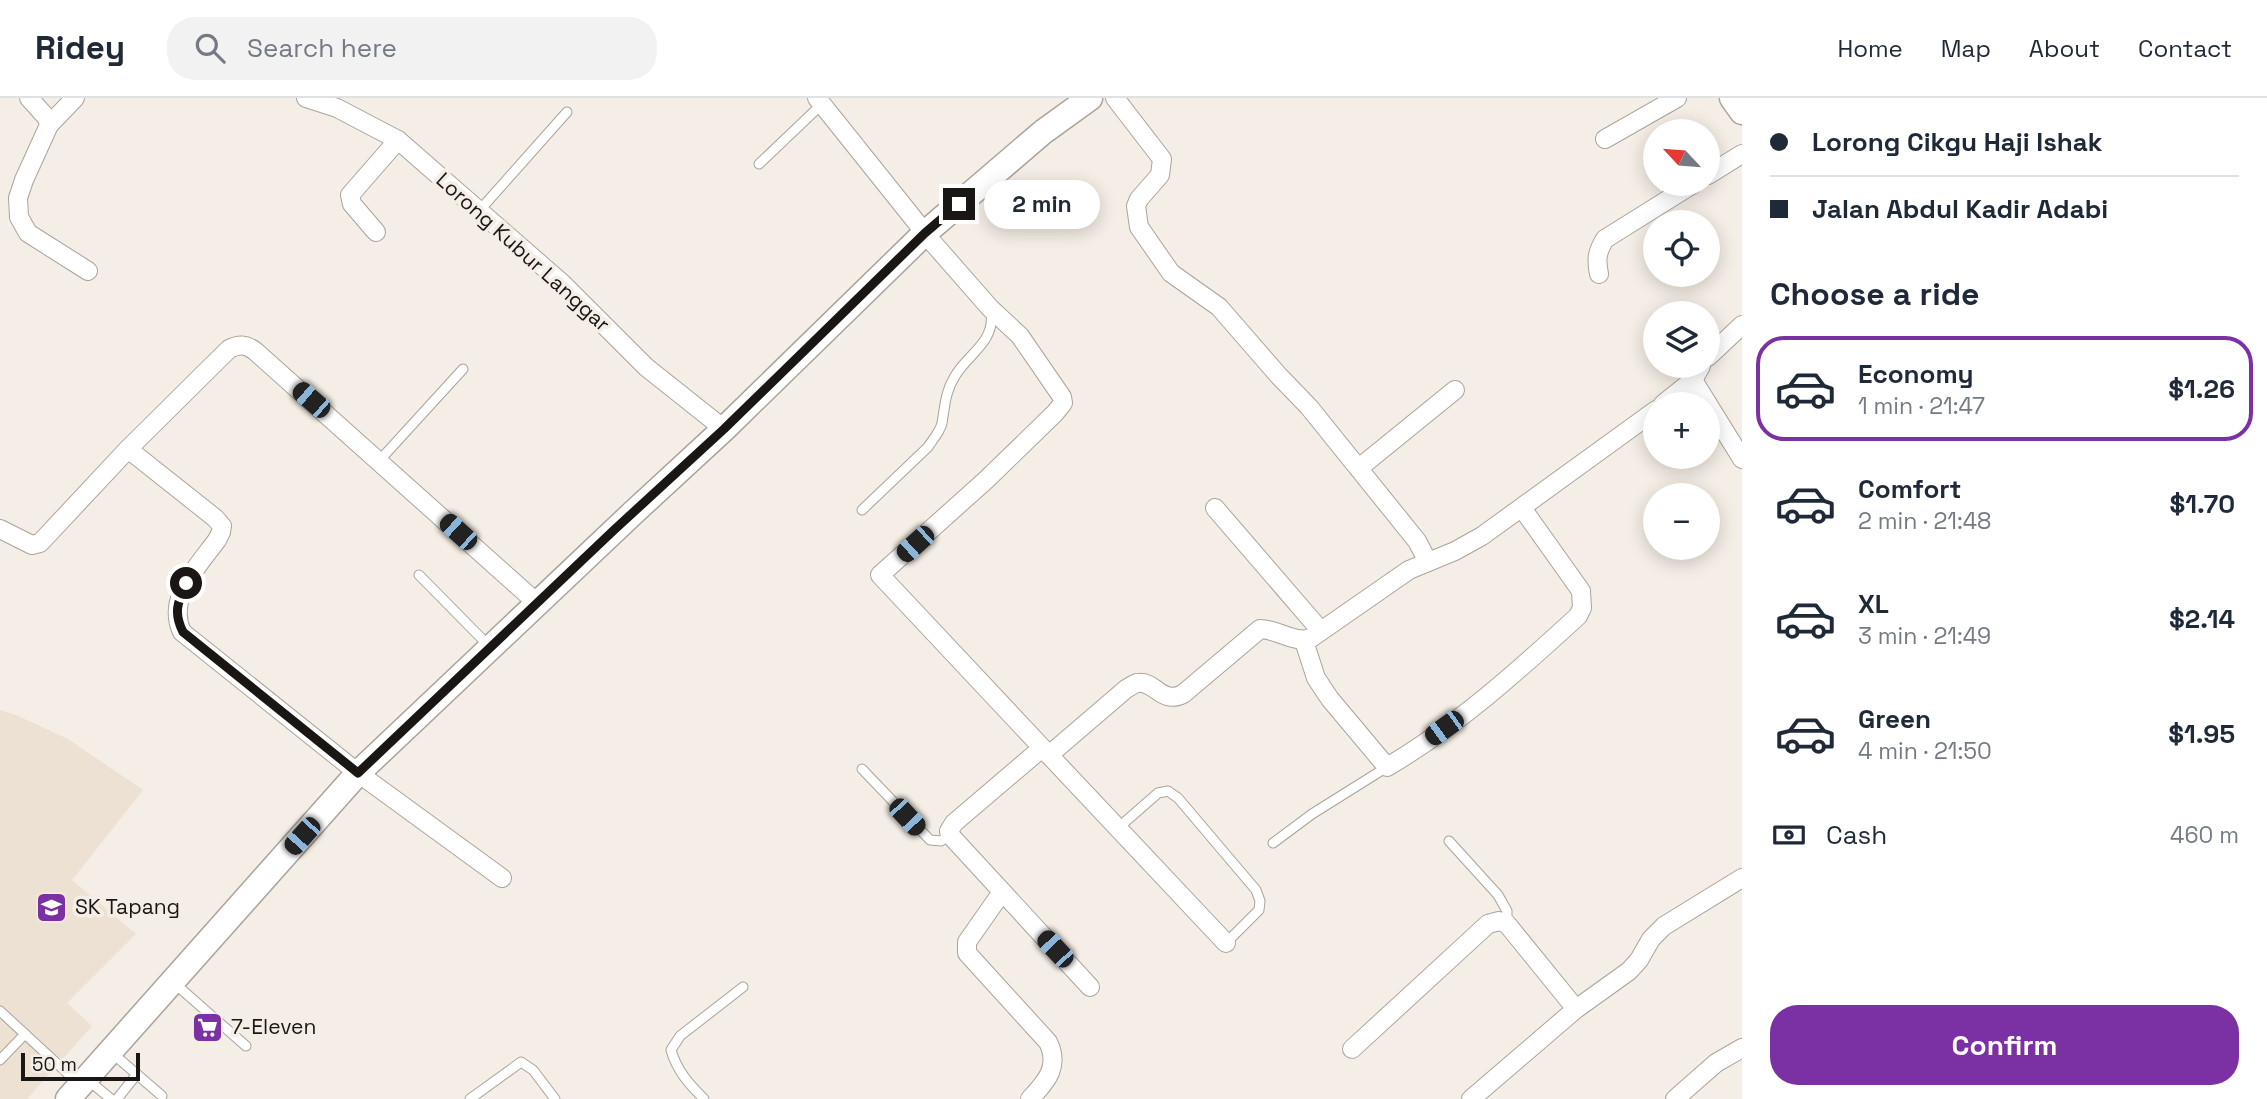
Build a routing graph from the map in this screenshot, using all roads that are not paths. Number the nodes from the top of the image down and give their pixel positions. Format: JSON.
{"nodes":[{"id":1,"x":29,"y":98,"type":"edge"},
{"id":2,"x":75,"y":98,"type":"edge"},
{"id":3,"x":306,"y":98,"type":"edge"},
{"id":4,"x":1090,"y":98,"type":"edge"},
{"id":5,"x":1115,"y":98,"type":"edge"},
{"id":6,"x":1677,"y":98,"type":"edge"},
{"id":7,"x":1732,"y":98,"type":"edge"},
{"id":8,"x":819,"y":101,"type":"edge"},
{"id":9,"x":340,"y":103,"type":"edge"},
{"id":10,"x":567,"y":112,"type":"dead end"},
{"id":11,"x":1742,"y":112,"type":"edge"},
{"id":12,"x":49,"y":125,"type":"junction"},
{"id":13,"x":1605,"y":139,"type":"dead end"},
{"id":14,"x":398,"y":140,"type":"junction"},
{"id":15,"x":1742,"y":154,"type":"edge"},
{"id":16,"x":759,"y":164,"type":"dead end"},
{"id":17,"x":1720,"y":168,"type":"edge"},
{"id":18,"x":1674,"y":196,"type":"edge"},
{"id":19,"x":479,"y":211,"type":"junction"},
{"id":20,"x":376,"y":232,"type":"dead end"},
{"id":21,"x":925,"y":233,"type":"junction"},
{"id":22,"x":88,"y":271,"type":"dead end"},
{"id":23,"x":1600,"y":274,"type":"dead end"},
{"id":24,"x":990,"y":308,"type":"junction"},
{"id":25,"x":1742,"y":325,"type":"edge"},
{"id":26,"x":1720,"y":345,"type":"edge"},
{"id":27,"x":463,"y":369,"type":"dead end"},
{"id":28,"x":1692,"y":378,"type":"edge"},
{"id":29,"x":1700,"y":378,"type":"edge"},
{"id":30,"x":1455,"y":390,"type":"dead end"},
{"id":31,"x":1676,"y":392,"type":"edge"},
{"id":32,"x":1643,"y":420,"type":"edge"},
{"id":33,"x":724,"y":429,"type":"junction"},
{"id":34,"x":128,"y":449,"type":"junction"},
{"id":35,"x":1742,"y":459,"type":"edge"},
{"id":36,"x":379,"y":461,"type":"junction"},
{"id":37,"x":1359,"y":468,"type":"junction"},
{"id":38,"x":1215,"y":508,"type":"dead end"},
{"id":39,"x":1522,"y":508,"type":"junction"},
{"id":40,"x":862,"y":510,"type":"dead end"},
{"id":41,"x":0,"y":529,"type":"edge"},
{"id":42,"x":1428,"y":562,"type":"junction"},
{"id":43,"x":419,"y":575,"type":"dead end"},
{"id":44,"x":537,"y":603,"type":"junction"},
{"id":45,"x":1321,"y":631,"type":"junction"},
{"id":46,"x":1304,"y":641,"type":"junction"},
{"id":47,"x":490,"y":648,"type":"junction"},
{"id":48,"x":1045,"y":751,"type":"junction"},
{"id":49,"x":1387,"y":767,"type":"junction"},
{"id":50,"x":862,"y":769,"type":"dead end"},
{"id":51,"x":358,"y":773,"type":"junction"},
{"id":52,"x":1118,"y":828,"type":"junction"},
{"id":53,"x":950,"y":835,"type":"junction"},
{"id":54,"x":1449,"y":841,"type":"dead end"},
{"id":55,"x":1273,"y":843,"type":"dead end"},
{"id":56,"x":502,"y":877,"type":"dead end"},
{"id":57,"x":1742,"y":878,"type":"edge"},
{"id":58,"x":1002,"y":892,"type":"junction"},
{"id":59,"x":1507,"y":924,"type":"junction"},
{"id":60,"x":1226,"y":943,"type":"joint"},
{"id":61,"x":171,"y":981,"type":"junction"},
{"id":62,"x":743,"y":987,"type":"dead end"},
{"id":63,"x":1090,"y":987,"type":"dead end"},
{"id":64,"x":1576,"y":1009,"type":"junction"},
{"id":65,"x":0,"y":1011,"type":"edge"},
{"id":66,"x":25,"y":1034,"type":"junction"},
{"id":67,"x":246,"y":1046,"type":"dead end"},
{"id":68,"x":1742,"y":1048,"type":"edge"},
{"id":69,"x":1352,"y":1049,"type":"dead end"},
{"id":70,"x":110,"y":1051,"type":"junction"},
{"id":71,"x":0,"y":1060,"type":"edge"},
{"id":72,"x":137,"y":1074,"type":"junction"},
{"id":73,"x":78,"y":1088,"type":"edge"},
{"id":74,"x":162,"y":1096,"type":"dead end"},
{"id":75,"x":111,"y":1099,"type":"edge"},
{"id":76,"x":117,"y":1099,"type":"edge"},
{"id":77,"x":470,"y":1099,"type":"edge"},
{"id":78,"x":555,"y":1099,"type":"edge"},
{"id":79,"x":704,"y":1099,"type":"edge"},
{"id":80,"x":1030,"y":1099,"type":"edge"},
{"id":81,"x":1471,"y":1099,"type":"edge"},
{"id":82,"x":1675,"y":1099,"type":"edge"}],
"edges":[{"from":1,"to":12,"type":"street"},
{"from":2,"to":12,"type":"street"},
{"from":3,"to":9,"type":"street","name":"Lorong Kubur Langgar"},
{"from":4,"to":21,"type":"main road"},
{"from":5,"to":37,"type":"street"},
{"from":6,"to":13,"type":"street"},
{"from":7,"to":11,"type":"main road"},
{"from":8,"to":16,"type":"lane"},
{"from":8,"to":21,"type":"street"},
{"from":9,"to":14,"type":"street","name":"Lorong Kubur Langgar"},
{"from":10,"to":19,"type":"lane"},
{"from":12,"to":22,"type":"street"},
{"from":14,"to":19,"type":"street","name":"Lorong Kubur Langgar"},
{"from":14,"to":20,"type":"street"},
{"from":15,"to":17,"type":"street"},
{"from":18,"to":23,"type":"street"},
{"from":19,"to":33,"type":"street","name":"Lorong Kubur Langgar"},
{"from":21,"to":24,"type":"street"},
{"from":21,"to":33,"type":"main road"},
{"from":24,"to":40,"type":"lane"},
{"from":24,"to":48,"type":"street"},
{"from":25,"to":26,"type":"street"},
{"from":27,"to":36,"type":"lane"},
{"from":28,"to":31,"type":"street"},
{"from":29,"to":35,"type":"street"},
{"from":30,"to":37,"type":"street"},
{"from":32,"to":39,"type":"street"},
{"from":33,"to":44,"type":"main road"},
{"from":34,"to":36,"type":"street"},
{"from":34,"to":41,"type":"street"},
{"from":34,"to":51,"type":"street"},
{"from":36,"to":44,"type":"street"},
{"from":37,"to":42,"type":"street"},
{"from":38,"to":45,"type":"street"},
{"from":39,"to":42,"type":"street"},
{"from":39,"to":49,"type":"street"},
{"from":42,"to":45,"type":"street"},
{"from":43,"to":47,"type":"lane"},
{"from":44,"to":47,"type":"main road"},
{"from":45,"to":46,"type":"street"},
{"from":46,"to":48,"type":"street"},
{"from":46,"to":49,"type":"street"},
{"from":47,"to":51,"type":"main road"},
{"from":48,"to":52,"type":"street"},
{"from":48,"to":53,"type":"street"},
{"from":49,"to":55,"type":"lane"},
{"from":50,"to":53,"type":"lane"},
{"from":51,"to":56,"type":"street"},
{"from":51,"to":61,"type":"main road"},
{"from":52,"to":60,"type":"street"},
{"from":52,"to":60,"type":"lane"},
{"from":53,"to":58,"type":"street"},
{"from":54,"to":59,"type":"lane"},
{"from":57,"to":64,"type":"street"},
{"from":58,"to":63,"type":"street"},
{"from":58,"to":80,"type":"street"},
{"from":59,"to":64,"type":"street"},
{"from":59,"to":69,"type":"street"},
{"from":61,"to":67,"type":"lane"},
{"from":61,"to":70,"type":"main road"},
{"from":62,"to":79,"type":"lane"},
{"from":64,"to":81,"type":"street"},
{"from":65,"to":66,"type":"lane"},
{"from":66,"to":71,"type":"lane"},
{"from":66,"to":73,"type":"lane"},
{"from":68,"to":82,"type":"street"},
{"from":70,"to":72,"type":"lane"},
{"from":70,"to":73,"type":"main road"},
{"from":72,"to":74,"type":"lane"},
{"from":72,"to":76,"type":"lane"},
{"from":73,"to":75,"type":"lane"},
{"from":77,"to":78,"type":"lane"}]}
